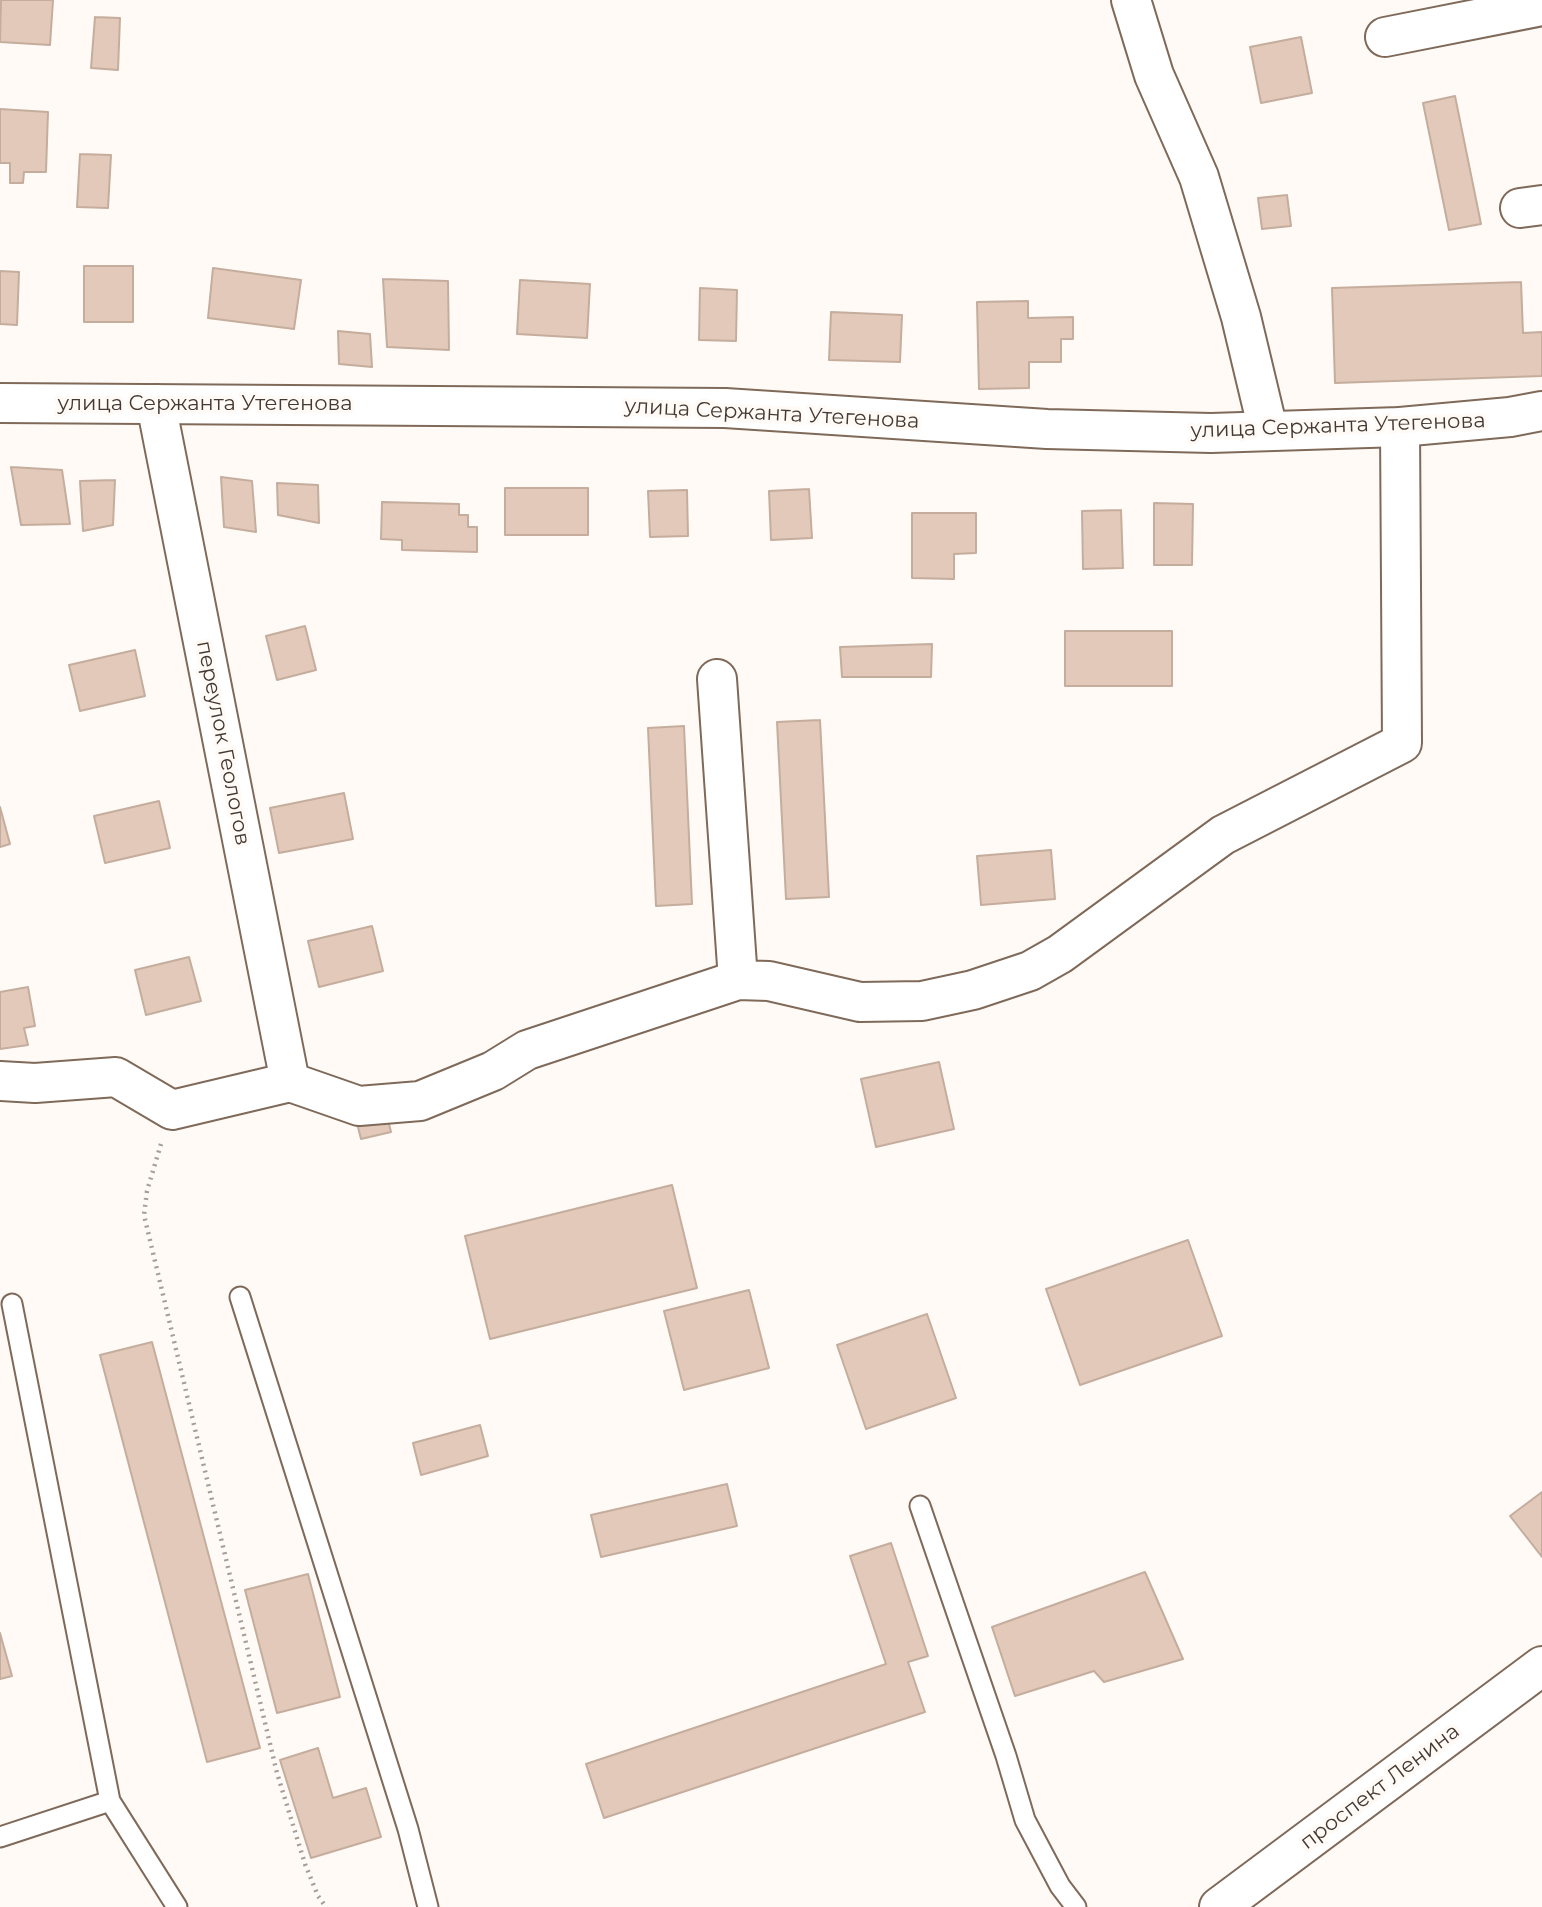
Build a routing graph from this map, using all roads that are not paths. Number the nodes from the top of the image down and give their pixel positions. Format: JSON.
{"nodes":[{"id":1,"x":1131,"y":0,"type":"edge"},
{"id":2,"x":1542,"y":6,"type":"edge"},
{"id":3,"x":1385,"y":37,"type":"dead end"},
{"id":4,"x":0,"y":403,"type":"edge"},
{"id":5,"x":156,"y":404,"type":"junction"},
{"id":6,"x":1542,"y":411,"type":"edge"},
{"id":7,"x":1400,"y":427,"type":"junction"},
{"id":8,"x":1268,"y":430,"type":"junction"},
{"id":9,"x":717,"y":679,"type":"dead end"},
{"id":10,"x":737,"y":979,"type":"junction"},
{"id":11,"x":0,"y":1081,"type":"edge"},
{"id":12,"x":290,"y":1082,"type":"junction"},
{"id":13,"x":240,"y":1297,"type":"dead end"},
{"id":14,"x":12,"y":1304,"type":"dead end"},
{"id":15,"x":920,"y":1506,"type":"dead end"},
{"id":16,"x":1542,"y":1666,"type":"edge"},
{"id":17,"x":110,"y":1801,"type":"junction"},
{"id":18,"x":0,"y":1838,"type":"edge"},
{"id":19,"x":177,"y":1907,"type":"edge"},
{"id":20,"x":428,"y":1907,"type":"edge"},
{"id":21,"x":1076,"y":1907,"type":"edge"},
{"id":22,"x":1219,"y":1907,"type":"edge"}],
"edges":[{"from":1,"to":8,"type":"street"},
{"from":2,"to":3,"type":"street"},
{"from":4,"to":5,"type":"street","name":"улица Сержанта Утегенова"},
{"from":5,"to":8,"type":"street","name":"улица Сержанта Утегенова"},
{"from":5,"to":12,"type":"street","name":"переулок Геологов"},
{"from":6,"to":7,"type":"street","name":"улица Сержанта Утегенова"},
{"from":7,"to":8,"type":"street","name":"улица Сержанта Утегенова"},
{"from":7,"to":10,"type":"street"},
{"from":9,"to":10,"type":"street"},
{"from":10,"to":12,"type":"street"},
{"from":11,"to":12,"type":"street"},
{"from":13,"to":20,"type":"lane"},
{"from":14,"to":17,"type":"lane"},
{"from":15,"to":21,"type":"lane"},
{"from":16,"to":22,"type":"street","name":"проспект Ленина"},
{"from":17,"to":18,"type":"lane"},
{"from":17,"to":19,"type":"lane"}]}
